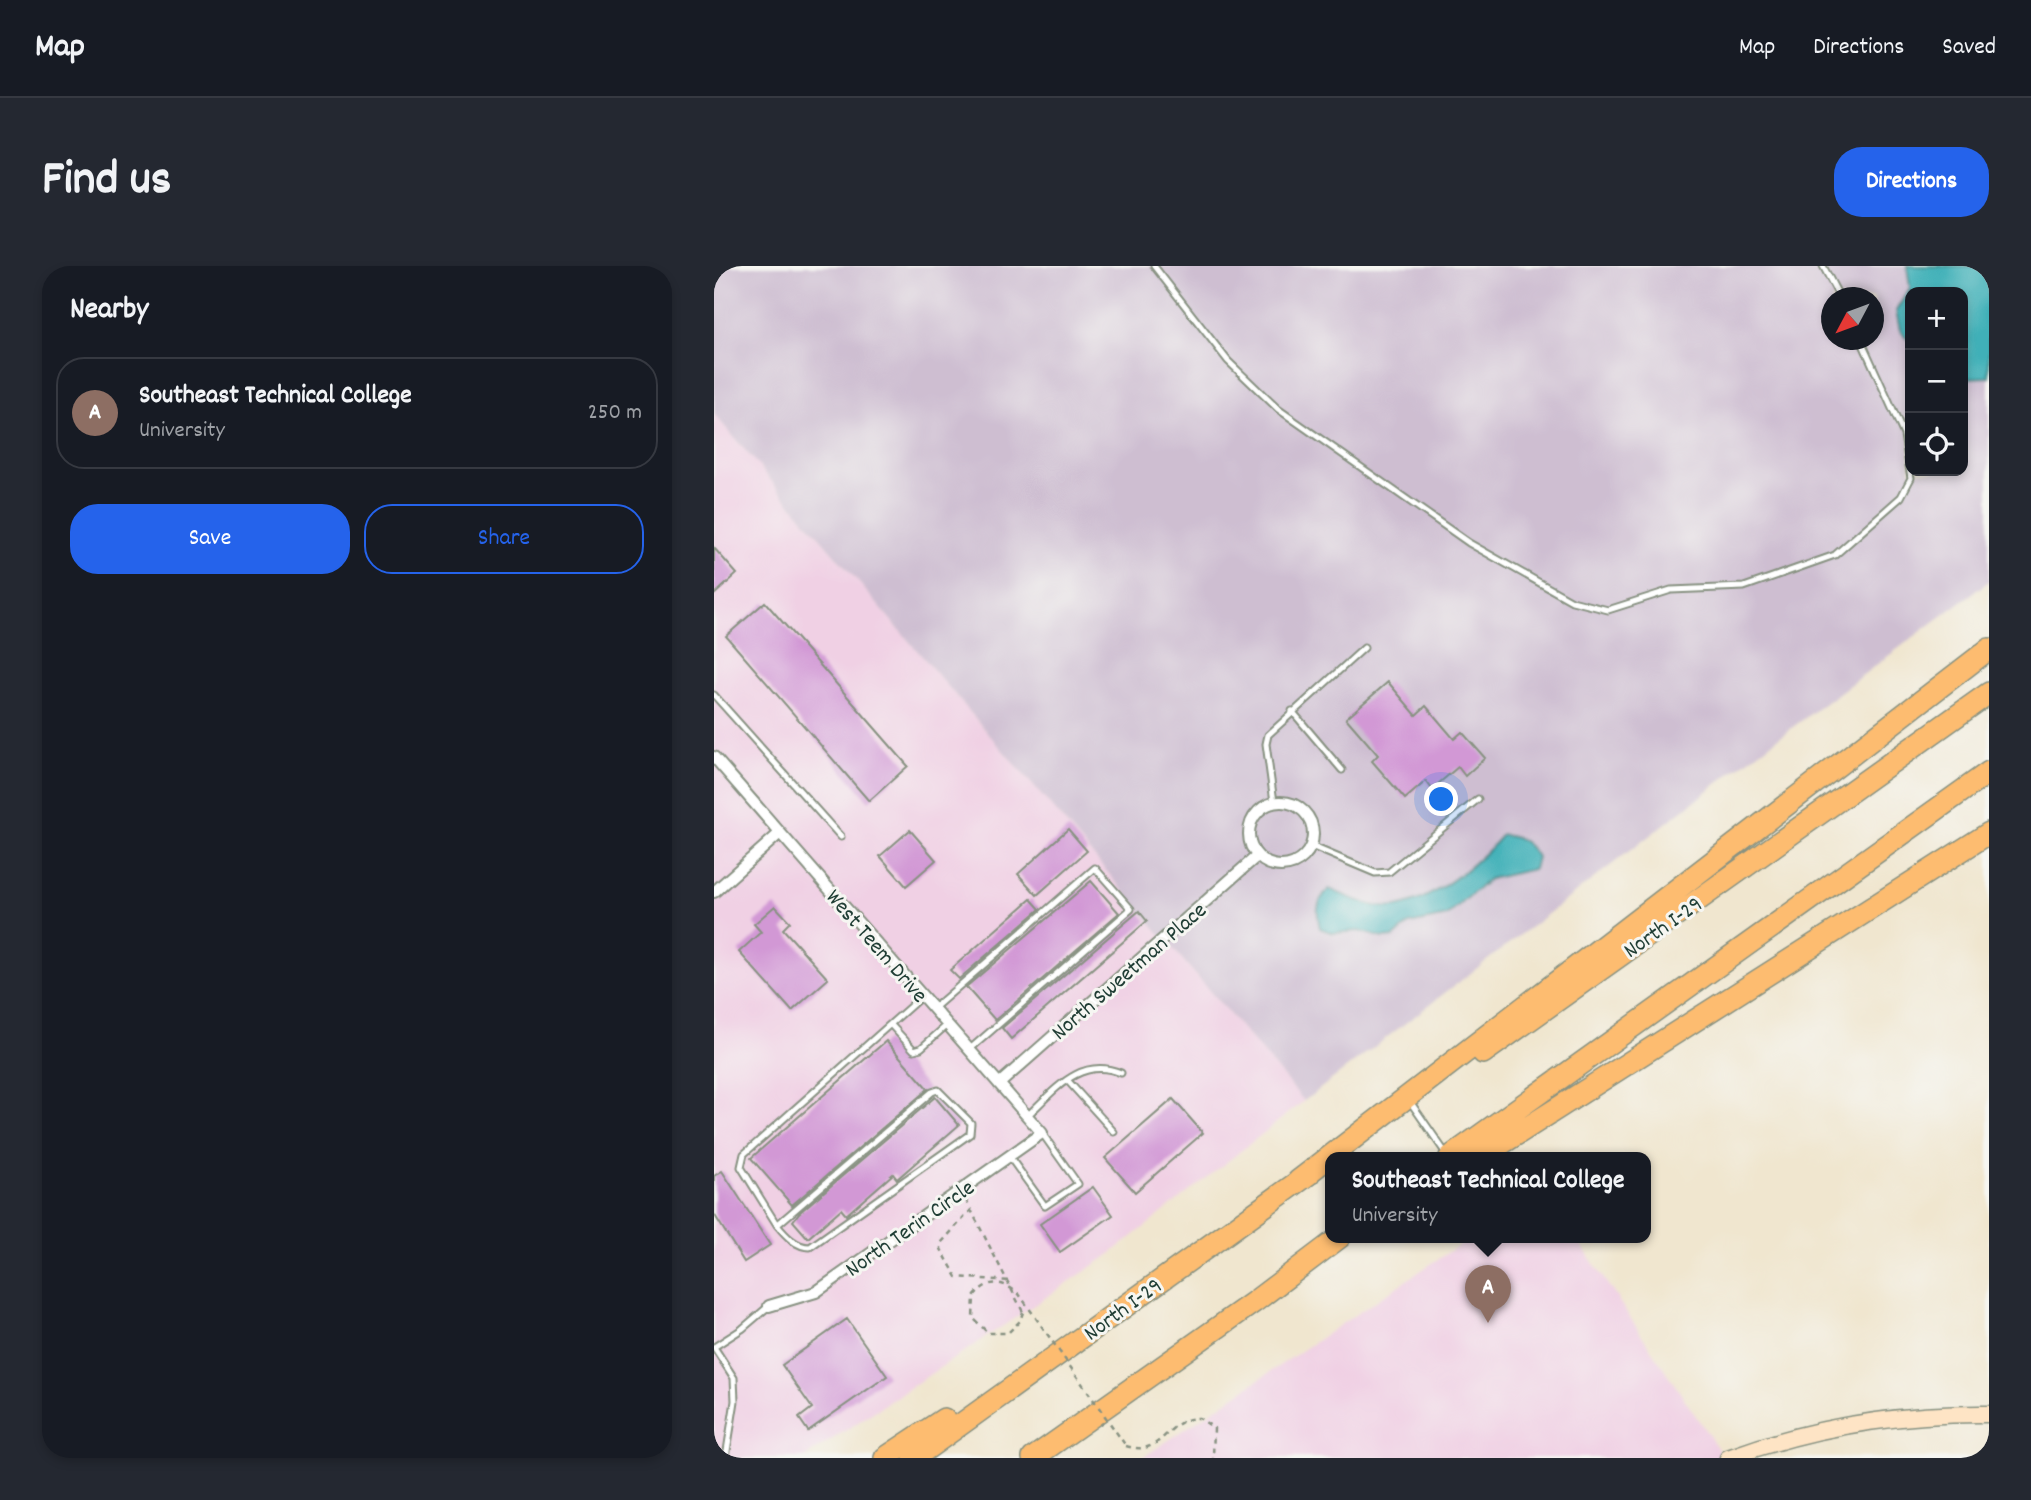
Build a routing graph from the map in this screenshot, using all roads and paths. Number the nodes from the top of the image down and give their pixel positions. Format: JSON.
{"nodes":[{"id":1,"x":1154,"y":266,"type":"edge"},
{"id":2,"x":1823,"y":266,"type":"edge"},
{"id":3,"x":1834,"y":287,"type":"edge"},
{"id":4,"x":1865,"y":350,"type":"edge"},
{"id":5,"x":1364,"y":648,"type":"dead end"},
{"id":6,"x":1989,"y":649,"type":"edge"},
{"id":7,"x":1989,"y":693,"type":"edge"},
{"id":8,"x":714,"y":695,"type":"edge"},
{"id":9,"x":1292,"y":711,"type":"junction"},
{"id":10,"x":714,"y":757,"type":"edge"},
{"id":11,"x":1342,"y":770,"type":"dead end"},
{"id":12,"x":1989,"y":772,"type":"edge"},
{"id":13,"x":1478,"y":799,"type":"dead end"},
{"id":14,"x":1274,"y":802,"type":"junction"},
{"id":15,"x":780,"y":833,"type":"junction"},
{"id":16,"x":1989,"y":833,"type":"edge"},
{"id":17,"x":841,"y":837,"type":"dead end"},
{"id":18,"x":1311,"y":846,"type":"junction"},
{"id":19,"x":1257,"y":856,"type":"junction"},
{"id":20,"x":714,"y":892,"type":"edge"},
{"id":21,"x":922,"y":996,"type":"junction"},
{"id":22,"x":933,"y":1009,"type":"junction"},
{"id":23,"x":891,"y":1025,"type":"junction"},
{"id":24,"x":947,"y":1025,"type":"junction"},
{"id":25,"x":969,"y":1050,"type":"junction"},
{"id":26,"x":1121,"y":1073,"type":"dead end"},
{"id":27,"x":1068,"y":1080,"type":"junction"},
{"id":28,"x":999,"y":1084,"type":"junction"},
{"id":29,"x":1411,"y":1104,"type":"junction"},
{"id":30,"x":1027,"y":1116,"type":"junction"},
{"id":31,"x":1114,"y":1132,"type":"dead end"},
{"id":32,"x":1042,"y":1133,"type":"junction"},
{"id":33,"x":1336,"y":1152,"type":"edge"},
{"id":34,"x":1341,"y":1152,"type":"edge"},
{"id":35,"x":1445,"y":1152,"type":"edge"},
{"id":36,"x":1456,"y":1152,"type":"edge"},
{"id":37,"x":1489,"y":1152,"type":"edge"},
{"id":38,"x":1009,"y":1156,"type":"junction"},
{"id":39,"x":1325,"y":1160,"type":"edge"},
{"id":40,"x":1325,"y":1163,"type":"edge"},
{"id":41,"x":1298,"y":1181,"type":"junction"},
{"id":42,"x":959,"y":1191,"type":"junction"},
{"id":43,"x":972,"y":1209,"type":"junction"},
{"id":44,"x":777,"y":1225,"type":"junction"},
{"id":45,"x":1332,"y":1243,"type":"edge"},
{"id":46,"x":1347,"y":1243,"type":"edge"},
{"id":47,"x":1010,"y":1281,"type":"junction"},
{"id":48,"x":1254,"y":1302,"type":"junction"},
{"id":49,"x":769,"y":1306,"type":"joint"},
{"id":50,"x":714,"y":1347,"type":"edge"},
{"id":51,"x":1020,"y":1381,"type":"junction"},
{"id":52,"x":1989,"y":1414,"type":"edge"},
{"id":53,"x":726,"y":1457,"type":"edge"},
{"id":54,"x":886,"y":1458,"type":"edge"},
{"id":55,"x":914,"y":1458,"type":"edge"},
{"id":56,"x":1033,"y":1458,"type":"edge"},
{"id":57,"x":1213,"y":1458,"type":"edge"},
{"id":58,"x":1728,"y":1458,"type":"edge"}],
"edges":[{"from":1,"to":4,"type":"lane"},
{"from":2,"to":3,"type":"lane"},
{"from":5,"to":9,"type":"lane"},
{"from":6,"to":33,"type":"highway"},
{"from":7,"to":29,"type":"highway","name":"North I-29"},
{"from":8,"to":17,"type":"lane"},
{"from":9,"to":11,"type":"lane"},
{"from":9,"to":14,"type":"lane"},
{"from":10,"to":15,"type":"street","name":"West Teem Drive"},
{"from":12,"to":36,"type":"highway"},
{"from":13,"to":18,"type":"lane"},
{"from":14,"to":18,"type":"street"},
{"from":14,"to":19,"type":"street"},
{"from":15,"to":20,"type":"street"},
{"from":15,"to":21,"type":"street","name":"West Teem Drive"},
{"from":16,"to":37,"type":"highway"},
{"from":18,"to":19,"type":"street"},
{"from":19,"to":28,"type":"street","name":"North Sweetman Place"},
{"from":21,"to":22,"type":"street","name":"West Teem Drive"},
{"from":21,"to":23,"type":"lane"},
{"from":22,"to":24,"type":"street","name":"West Teem Drive"},
{"from":22,"to":25,"type":"lane"},
{"from":23,"to":24,"type":"lane"},
{"from":23,"to":44,"type":"lane"},
{"from":24,"to":25,"type":"street","name":"West Teem Drive"},
{"from":25,"to":28,"type":"street","name":"West Teem Drive"},
{"from":26,"to":27,"type":"lane"},
{"from":27,"to":30,"type":"lane"},
{"from":27,"to":31,"type":"lane"},
{"from":28,"to":30,"type":"street","name":"West Teem Drive"},
{"from":29,"to":34,"type":"highway","name":"North I-29"},
{"from":29,"to":35,"type":"lane"},
{"from":30,"to":32,"type":"street","name":"West Teem Drive"},
{"from":32,"to":38,"type":"street","name":"North Terin Circle"},
{"from":32,"to":38,"type":"lane"},
{"from":38,"to":42,"type":"street","name":"North Terin Circle"},
{"from":39,"to":41,"type":"highway"},
{"from":40,"to":41,"type":"highway","name":"North I-29"},
{"from":41,"to":51,"type":"highway","name":"North I-29"},
{"from":42,"to":43,"type":"path"},
{"from":42,"to":49,"type":"street","name":"North Terin Circle"},
{"from":43,"to":47,"type":"path"},
{"from":43,"to":47,"type":"path"},
{"from":44,"to":44,"type":"lane"},
{"from":45,"to":48,"type":"highway"},
{"from":46,"to":48,"type":"highway"},
{"from":47,"to":57,"type":"path","bridge":true},
{"from":48,"to":56,"type":"highway"},
{"from":49,"to":50,"type":"lane"},
{"from":50,"to":53,"type":"lane"},
{"from":51,"to":54,"type":"highway"},
{"from":51,"to":55,"type":"highway","name":"North I-29"},
{"from":52,"to":58,"type":"street"}]}
